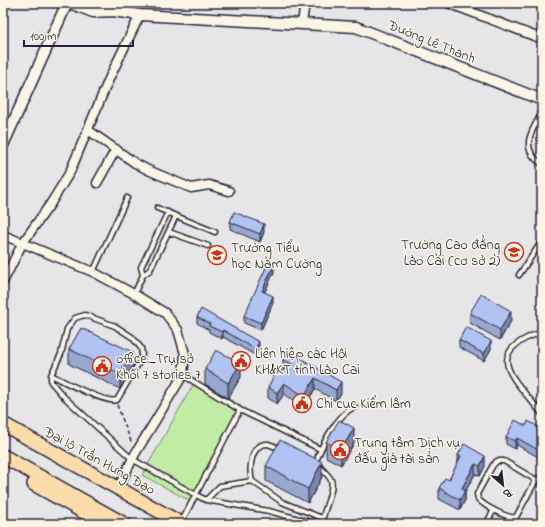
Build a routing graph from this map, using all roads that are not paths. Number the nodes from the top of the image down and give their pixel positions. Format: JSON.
{"nodes":[{"id":1,"x":67,"y":3,"type":"edge"},
{"id":2,"x":70,"y":3,"type":"edge"},
{"id":3,"x":305,"y":3,"type":"edge"},
{"id":4,"x":448,"y":3,"type":"edge"},
{"id":5,"x":140,"y":15,"type":"junction"},
{"id":6,"x":302,"y":23,"type":"junction"},
{"id":7,"x":542,"y":39,"type":"edge"},
{"id":8,"x":542,"y":100,"type":"edge"},
{"id":9,"x":542,"y":113,"type":"edge"},
{"id":10,"x":88,"y":130,"type":"junction"},
{"id":11,"x":3,"y":145,"type":"edge"},
{"id":12,"x":116,"y":149,"type":"junction"},
{"id":13,"x":542,"y":164,"type":"edge"},
{"id":14,"x":97,"y":183,"type":"dead end"},
{"id":15,"x":229,"y":191,"type":"dead end"},
{"id":16,"x":127,"y":198,"type":"dead end"},
{"id":17,"x":157,"y":208,"type":"dead end"},
{"id":18,"x":168,"y":212,"type":"junction"},
{"id":19,"x":176,"y":216,"type":"junction"},
{"id":20,"x":169,"y":232,"type":"junction"},
{"id":21,"x":215,"y":232,"type":"dead end"},
{"id":22,"x":3,"y":235,"type":"edge"},
{"id":23,"x":542,"y":241,"type":"edge"},
{"id":24,"x":22,"y":244,"type":"junction"},
{"id":25,"x":208,"y":246,"type":"dead end"},
{"id":26,"x":93,"y":272,"type":"junction"},
{"id":27,"x":143,"y":274,"type":"junction"},
{"id":28,"x":519,"y":275,"type":"dead end"},
{"id":29,"x":3,"y":282,"type":"edge"},
{"id":30,"x":134,"y":294,"type":"junction"},
{"id":31,"x":542,"y":332,"type":"edge"},
{"id":32,"x":51,"y":375,"type":"junction"},
{"id":33,"x":183,"y":375,"type":"junction"},
{"id":34,"x":355,"y":407,"type":"dead end"},
{"id":35,"x":240,"y":410,"type":"junction"},
{"id":36,"x":542,"y":414,"type":"edge"},
{"id":37,"x":3,"y":424,"type":"edge"},
{"id":38,"x":3,"y":434,"type":"edge"},
{"id":39,"x":320,"y":449,"type":"junction"},
{"id":40,"x":288,"y":452,"type":"edge"},
{"id":41,"x":3,"y":456,"type":"edge"},
{"id":42,"x":134,"y":456,"type":"junction"},
{"id":43,"x":309,"y":460,"type":"edge"},
{"id":44,"x":316,"y":462,"type":"junction"},
{"id":45,"x":3,"y":466,"type":"edge"},
{"id":46,"x":542,"y":476,"type":"edge"},
{"id":47,"x":536,"y":480,"type":"junction"},
{"id":48,"x":252,"y":481,"type":"junction"},
{"id":49,"x":118,"y":488,"type":"junction"},
{"id":50,"x":196,"y":495,"type":"junction"},
{"id":51,"x":206,"y":500,"type":"junction"},
{"id":52,"x":494,"y":510,"type":"junction"},
{"id":53,"x":322,"y":518,"type":"junction"},
{"id":54,"x":105,"y":524,"type":"edge"},
{"id":55,"x":124,"y":524,"type":"edge"},
{"id":56,"x":164,"y":524,"type":"edge"},
{"id":57,"x":181,"y":524,"type":"edge"},
{"id":58,"x":317,"y":524,"type":"edge"},
{"id":59,"x":322,"y":524,"type":"edge"},
{"id":60,"x":486,"y":524,"type":"edge"}],
"edges":[{"from":1,"to":11,"type":"street"},
{"from":2,"to":5,"type":"street","name":"Đường Lê Thanh"},
{"from":3,"to":6,"type":"street"},
{"from":4,"to":7,"type":"street"},
{"from":5,"to":6,"type":"street","name":"Đường Lê Thanh"},
{"from":5,"to":10,"type":"street"},
{"from":6,"to":8,"type":"street","name":"Đường Lê Thanh"},
{"from":9,"to":13,"type":"lane"},
{"from":10,"to":12,"type":"street"},
{"from":10,"to":24,"type":"street"},
{"from":12,"to":14,"type":"street"},
{"from":12,"to":15,"type":"street"},
{"from":16,"to":26,"type":"lane"},
{"from":17,"to":18,"type":"lane"},
{"from":18,"to":19,"type":"lane"},
{"from":18,"to":27,"type":"lane"},
{"from":19,"to":20,"type":"lane"},
{"from":19,"to":21,"type":"lane"},
{"from":20,"to":25,"type":"lane"},
{"from":20,"to":27,"type":"lane"},
{"from":22,"to":24,"type":"street"},
{"from":23,"to":28,"type":"lane"},
{"from":24,"to":26,"type":"street"},
{"from":24,"to":29,"type":"street"},
{"from":26,"to":30,"type":"street"},
{"from":27,"to":30,"type":"lane"},
{"from":30,"to":33,"type":"street"},
{"from":31,"to":36,"type":"lane"},
{"from":32,"to":32,"type":"lane"},
{"from":32,"to":42,"type":"lane"},
{"from":33,"to":35,"type":"lane"},
{"from":33,"to":42,"type":"street"},
{"from":34,"to":39,"type":"lane"},
{"from":35,"to":39,"type":"lane"},
{"from":35,"to":50,"type":"lane"},
{"from":37,"to":49,"type":"main road","name":"Đại lộ Trần Hưng Đạo"},
{"from":38,"to":56,"type":"main road","name":"Đại lộ Trần Hưng Đạo"},
{"from":39,"to":44,"type":"lane"},
{"from":40,"to":48,"type":"lane"},
{"from":41,"to":55,"type":"main road"},
{"from":42,"to":49,"type":"street"},
{"from":42,"to":50,"type":"lane"},
{"from":43,"to":44,"type":"lane"},
{"from":44,"to":53,"type":"lane"},
{"from":45,"to":54,"type":"main road"},
{"from":46,"to":47,"type":"lane"},
{"from":47,"to":52,"type":"lane"},
{"from":47,"to":52,"type":"lane"},
{"from":48,"to":51,"type":"lane"},
{"from":48,"to":53,"type":"lane"},
{"from":49,"to":57,"type":"main road","name":"Đại lộ Trần Hưng Đạo"},
{"from":50,"to":51,"type":"lane"},
{"from":50,"to":57,"type":"lane"},
{"from":51,"to":58,"type":"lane"},
{"from":52,"to":60,"type":"lane"},
{"from":53,"to":59,"type":"lane"}]}
